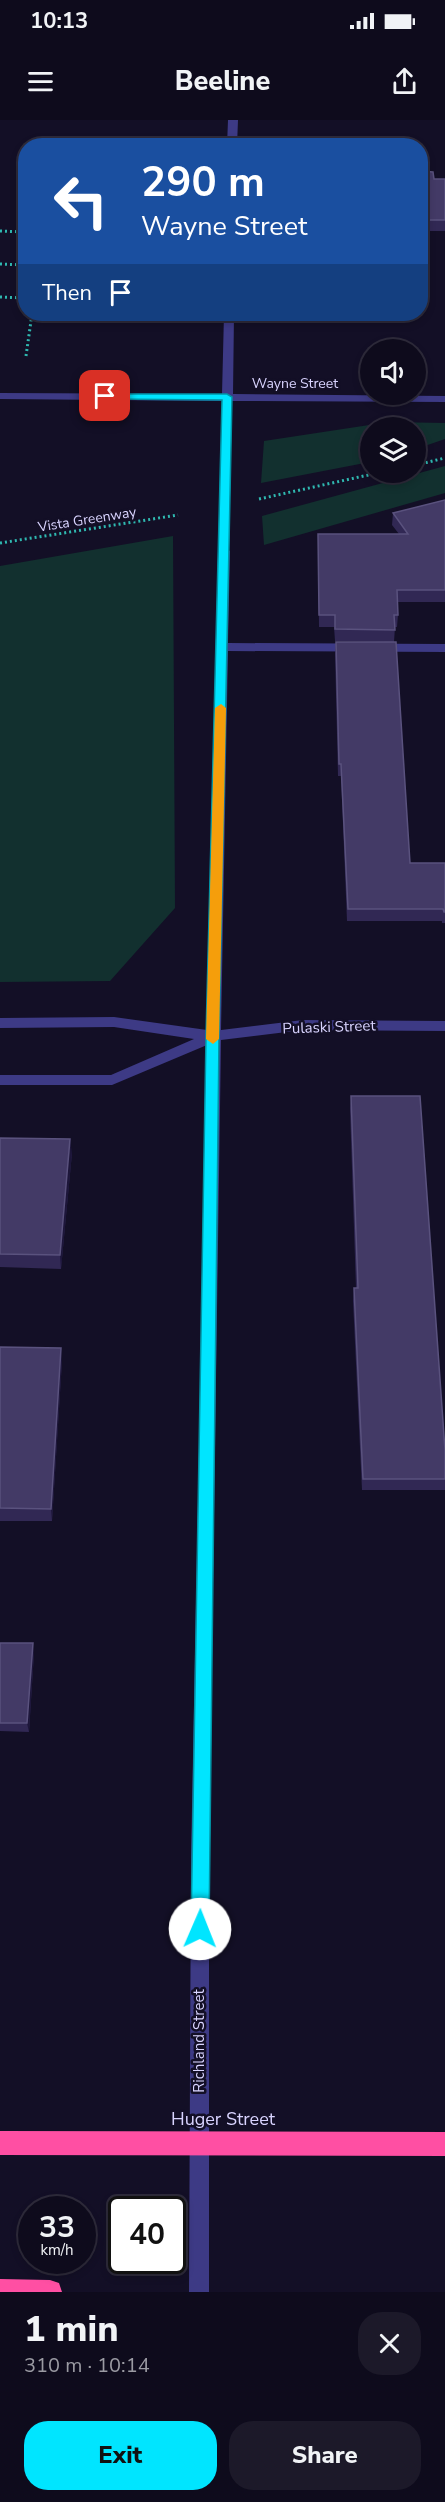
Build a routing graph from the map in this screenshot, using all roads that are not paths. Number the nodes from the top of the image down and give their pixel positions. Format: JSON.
{"nodes":[{"id":1,"x":233,"y":120,"type":"edge"},
{"id":2,"x":232,"y":138,"type":"edge"},
{"id":3,"x":229,"y":321,"type":"edge"},
{"id":4,"x":0,"y":396,"type":"edge"},
{"id":5,"x":227,"y":397,"type":"junction"},
{"id":6,"x":445,"y":399,"type":"edge"},
{"id":7,"x":222,"y":647,"type":"junction"},
{"id":8,"x":445,"y":648,"type":"edge"},
{"id":9,"x":0,"y":1023,"type":"edge"},
{"id":10,"x":445,"y":1026,"type":"edge"},
{"id":11,"x":213,"y":1036,"type":"junction"},
{"id":12,"x":0,"y":1080,"type":"edge"},
{"id":13,"x":0,"y":2143,"type":"edge"},
{"id":14,"x":198,"y":2143,"type":"junction"},
{"id":15,"x":445,"y":2144,"type":"edge"},
{"id":16,"x":0,"y":2291,"type":"edge"},
{"id":17,"x":50,"y":2292,"type":"edge"},
{"id":18,"x":199,"y":2292,"type":"edge"}],
"edges":[{"from":1,"to":2,"type":"street"},
{"from":3,"to":5,"type":"street","name":"Richland Street"},
{"from":4,"to":5,"type":"street","name":"Wayne Street"},
{"from":5,"to":6,"type":"street","name":"Wayne Street"},
{"from":5,"to":7,"type":"street","name":"Richland Street","bridge":true},
{"from":7,"to":8,"type":"street"},
{"from":7,"to":11,"type":"street","name":"Richland Street"},
{"from":9,"to":11,"type":"street","name":"Pulaski Street"},
{"from":10,"to":11,"type":"street","name":"Pulaski Street"},
{"from":11,"to":12,"type":"street","name":"Pulaski Street"},
{"from":11,"to":14,"type":"street","name":"Richland Street"},
{"from":13,"to":14,"type":"highway","name":"Huger Street"},
{"from":14,"to":15,"type":"highway","name":"Huger Street"},
{"from":14,"to":18,"type":"street","name":"Richland Street"},
{"from":16,"to":17,"type":"highway"}]}
